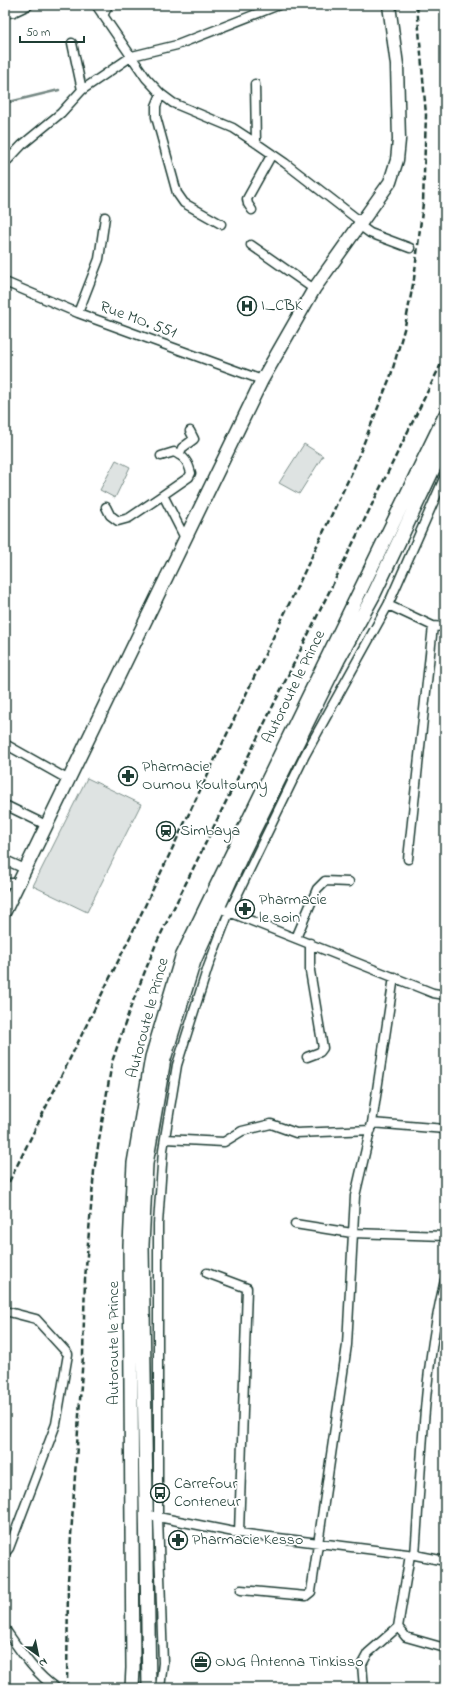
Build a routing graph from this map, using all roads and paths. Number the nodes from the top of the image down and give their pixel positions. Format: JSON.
{"nodes":[{"id":1,"x":29,"y":5,"type":"edge"},
{"id":2,"x":96,"y":5,"type":"edge"},
{"id":3,"x":108,"y":5,"type":"edge"},
{"id":4,"x":389,"y":5,"type":"edge"},
{"id":5,"x":273,"y":6,"type":"edge"},
{"id":6,"x":12,"y":8,"type":"edge"},
{"id":7,"x":5,"y":14,"type":"edge"},
{"id":8,"x":103,"y":16,"type":"junction"},
{"id":9,"x":72,"y":43,"type":"dead end"},
{"id":10,"x":132,"y":56,"type":"junction"},
{"id":11,"x":255,"y":84,"type":"dead end"},
{"id":12,"x":82,"y":90,"type":"junction"},
{"id":13,"x":160,"y":94,"type":"junction"},
{"id":14,"x":256,"y":143,"type":"junction"},
{"id":15,"x":272,"y":154,"type":"junction"},
{"id":16,"x":5,"y":163,"type":"edge"},
{"id":17,"x":252,"y":210,"type":"dead end"},
{"id":18,"x":105,"y":217,"type":"dead end"},
{"id":19,"x":221,"y":224,"type":"dead end"},
{"id":20,"x":360,"y":224,"type":"junction"},
{"id":21,"x":251,"y":245,"type":"dead end"},
{"id":22,"x":410,"y":248,"type":"dead end"},
{"id":23,"x":5,"y":282,"type":"edge"},
{"id":24,"x":314,"y":289,"type":"junction"},
{"id":25,"x":78,"y":313,"type":"junction"},
{"id":26,"x":262,"y":380,"type":"junction"},
{"id":27,"x":445,"y":416,"type":"edge"},
{"id":28,"x":190,"y":431,"type":"dead end"},
{"id":29,"x":445,"y":444,"type":"edge"},
{"id":30,"x":180,"y":455,"type":"junction"},
{"id":31,"x":162,"y":456,"type":"dead end"},
{"id":32,"x":445,"y":476,"type":"edge"},
{"id":33,"x":163,"y":495,"type":"junction"},
{"id":34,"x":106,"y":507,"type":"dead end"},
{"id":35,"x":186,"y":540,"type":"junction"},
{"id":36,"x":388,"y":605,"type":"junction"},
{"id":37,"x":434,"y":626,"type":"junction"},
{"id":38,"x":445,"y":627,"type":"edge"},
{"id":39,"x":5,"y":744,"type":"edge"},
{"id":40,"x":299,"y":752,"type":"junction"},
{"id":41,"x":69,"y":780,"type":"junction"},
{"id":42,"x":5,"y":805,"type":"edge"},
{"id":43,"x":46,"y":825,"type":"junction"},
{"id":44,"x":408,"y":859,"type":"dead end"},
{"id":45,"x":5,"y":860,"type":"edge"},
{"id":46,"x":25,"y":869,"type":"junction"},
{"id":47,"x":349,"y":882,"type":"dead end"},
{"id":48,"x":5,"y":883,"type":"edge"},
{"id":49,"x":18,"y":884,"type":"junction"},
{"id":50,"x":223,"y":910,"type":"junction"},
{"id":51,"x":5,"y":911,"type":"edge"},
{"id":52,"x":296,"y":938,"type":"junction"},
{"id":53,"x":310,"y":944,"type":"junction"},
{"id":54,"x":394,"y":977,"type":"junction"},
{"id":55,"x":445,"y":995,"type":"edge"},
{"id":56,"x":308,"y":1057,"type":"dead end"},
{"id":57,"x":372,"y":1127,"type":"junction"},
{"id":58,"x":445,"y":1129,"type":"edge"},
{"id":59,"x":164,"y":1139,"type":"junction"},
{"id":60,"x":295,"y":1224,"type":"dead end"},
{"id":61,"x":352,"y":1233,"type":"junction"},
{"id":62,"x":445,"y":1236,"type":"edge"},
{"id":63,"x":207,"y":1273,"type":"dead end"},
{"id":64,"x":445,"y":1280,"type":"edge"},
{"id":65,"x":5,"y":1311,"type":"edge"},
{"id":66,"x":153,"y":1516,"type":"junction"},
{"id":67,"x":239,"y":1534,"type":"junction"},
{"id":68,"x":317,"y":1544,"type":"junction"},
{"id":69,"x":5,"y":1553,"type":"edge"},
{"id":70,"x":412,"y":1555,"type":"junction"},
{"id":71,"x":445,"y":1561,"type":"edge"},
{"id":72,"x":241,"y":1590,"type":"dead end"},
{"id":73,"x":398,"y":1627,"type":"junction"},
{"id":74,"x":5,"y":1629,"type":"edge"},
{"id":75,"x":445,"y":1648,"type":"edge"},
{"id":76,"x":51,"y":1686,"type":"edge"},
{"id":77,"x":132,"y":1688,"type":"edge"},
{"id":78,"x":149,"y":1688,"type":"edge"},
{"id":79,"x":160,"y":1688,"type":"edge"},
{"id":80,"x":364,"y":1688,"type":"edge"}],
"edges":[{"from":1,"to":6,"type":"street"},
{"from":2,"to":8,"type":"street"},
{"from":3,"to":8,"type":"street"},
{"from":4,"to":20,"type":"street"},
{"from":5,"to":10,"type":"street"},
{"from":6,"to":7,"type":"street"},
{"from":8,"to":10,"type":"street"},
{"from":9,"to":12,"type":"street"},
{"from":10,"to":12,"type":"street"},
{"from":10,"to":13,"type":"street"},
{"from":11,"to":14,"type":"street"},
{"from":12,"to":16,"type":"street"},
{"from":13,"to":14,"type":"street"},
{"from":13,"to":19,"type":"street"},
{"from":14,"to":15,"type":"street"},
{"from":15,"to":17,"type":"street"},
{"from":15,"to":20,"type":"street"},
{"from":18,"to":25,"type":"street"},
{"from":20,"to":22,"type":"street"},
{"from":20,"to":24,"type":"street"},
{"from":21,"to":24,"type":"street"},
{"from":23,"to":25,"type":"street","name":"Rue MO. 551"},
{"from":24,"to":26,"type":"street"},
{"from":25,"to":26,"type":"street","name":"Rue MO. 551"},
{"from":26,"to":35,"type":"street"},
{"from":27,"to":77,"type":"main road","name":"Autoroute le Prince"},
{"from":28,"to":30,"type":"street"},
{"from":29,"to":40,"type":"main road","name":"Autoroute le Prince"},
{"from":30,"to":31,"type":"street"},
{"from":30,"to":33,"type":"street"},
{"from":32,"to":36,"type":"street"},
{"from":33,"to":34,"type":"street"},
{"from":33,"to":35,"type":"street"},
{"from":35,"to":41,"type":"street"},
{"from":36,"to":37,"type":"street"},
{"from":36,"to":40,"type":"street"},
{"from":37,"to":38,"type":"street"},
{"from":37,"to":44,"type":"street"},
{"from":39,"to":41,"type":"street"},
{"from":40,"to":50,"type":"main road","name":"Autoroute le Prince"},
{"from":41,"to":43,"type":"street"},
{"from":42,"to":43,"type":"street"},
{"from":43,"to":46,"type":"street"},
{"from":45,"to":46,"type":"street"},
{"from":46,"to":49,"type":"street"},
{"from":47,"to":52,"type":"street"},
{"from":48,"to":49,"type":"street"},
{"from":49,"to":51,"type":"street"},
{"from":50,"to":52,"type":"street"},
{"from":50,"to":59,"type":"street"},
{"from":50,"to":66,"type":"main road","name":"Autoroute le Prince"},
{"from":52,"to":53,"type":"street"},
{"from":53,"to":54,"type":"street"},
{"from":53,"to":56,"type":"street"},
{"from":54,"to":55,"type":"street"},
{"from":54,"to":57,"type":"street"},
{"from":57,"to":58,"type":"street"},
{"from":57,"to":59,"type":"street"},
{"from":57,"to":61,"type":"street"},
{"from":59,"to":66,"type":"street"},
{"from":60,"to":61,"type":"street"},
{"from":61,"to":62,"type":"street"},
{"from":61,"to":68,"type":"street"},
{"from":63,"to":67,"type":"street"},
{"from":64,"to":70,"type":"street"},
{"from":65,"to":69,"type":"street"},
{"from":66,"to":67,"type":"street"},
{"from":66,"to":78,"type":"main road","name":"Autoroute le Prince"},
{"from":66,"to":79,"type":"street"},
{"from":67,"to":68,"type":"street"},
{"from":68,"to":70,"type":"street"},
{"from":68,"to":72,"type":"street"},
{"from":70,"to":71,"type":"street"},
{"from":70,"to":73,"type":"street"},
{"from":73,"to":75,"type":"street"},
{"from":73,"to":80,"type":"street"},
{"from":74,"to":76,"type":"street"}]}
